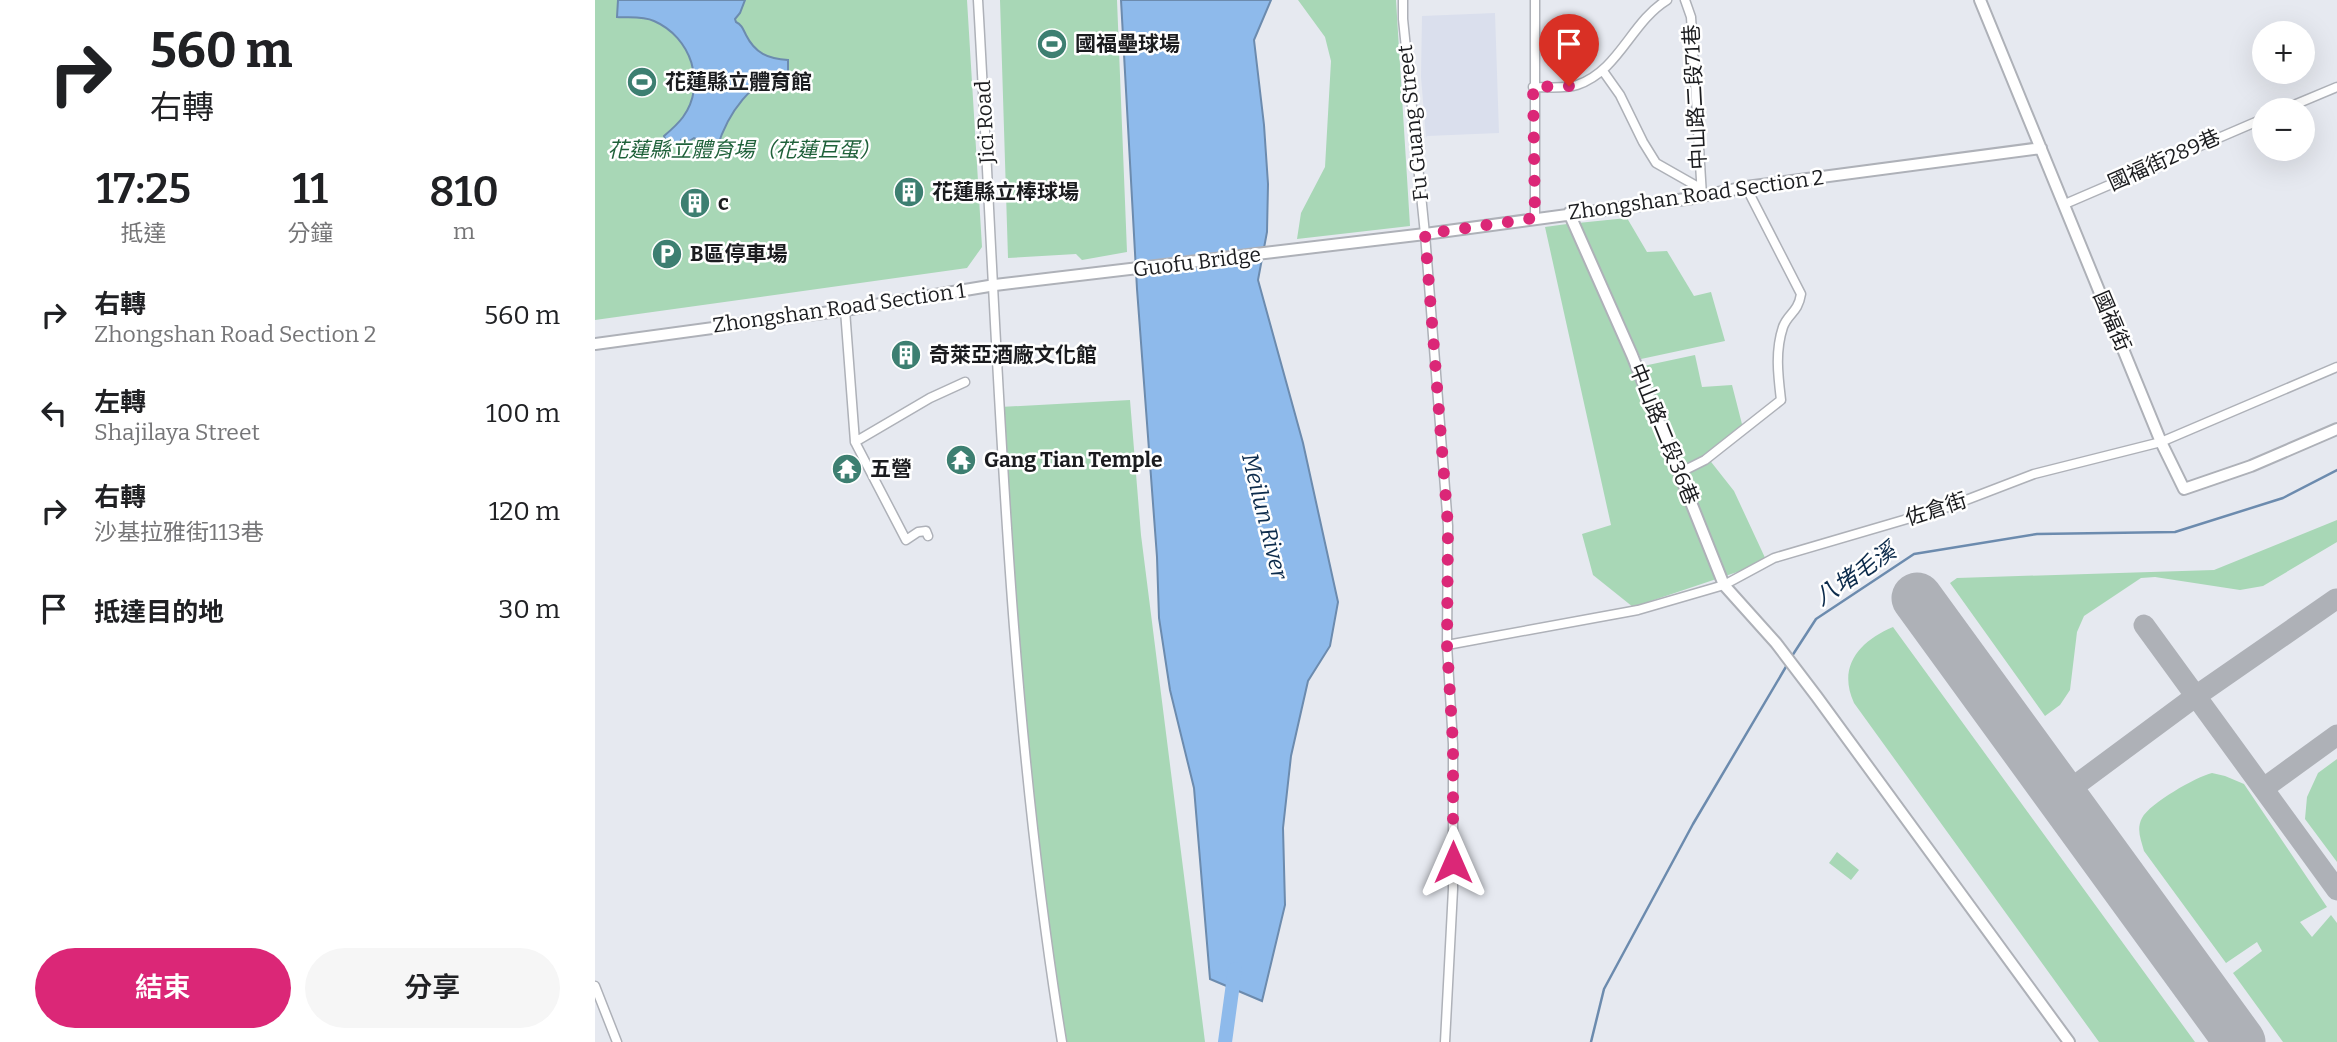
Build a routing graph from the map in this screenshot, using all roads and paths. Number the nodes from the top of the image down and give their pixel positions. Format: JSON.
{"nodes":[{"id":1,"x":978,"y":0,"type":"edge"},
{"id":2,"x":1403,"y":0,"type":"edge"},
{"id":3,"x":1535,"y":0,"type":"edge"},
{"id":4,"x":1667,"y":0,"type":"edge"},
{"id":5,"x":1685,"y":0,"type":"edge"},
{"id":6,"x":1980,"y":0,"type":"edge"},
{"id":7,"x":1603,"y":71,"type":"junction"},
{"id":8,"x":1533,"y":87,"type":"junction"},
{"id":9,"x":2337,"y":87,"type":"edge"},
{"id":10,"x":2311,"y":98,"type":"edge"},
{"id":11,"x":2252,"y":124,"type":"edge"},
{"id":12,"x":2041,"y":148,"type":"junction"},
{"id":13,"x":1746,"y":187,"type":"junction"},
{"id":14,"x":1701,"y":192,"type":"junction"},
{"id":15,"x":2065,"y":204,"type":"junction"},
{"id":16,"x":1569,"y":213,"type":"junction"},
{"id":17,"x":1535,"y":218,"type":"junction"},
{"id":18,"x":1425,"y":234,"type":"junction"},
{"id":19,"x":1310,"y":248,"type":"joint"},
{"id":20,"x":1084,"y":275,"type":"joint"},
{"id":21,"x":995,"y":285,"type":"junction"},
{"id":22,"x":845,"y":310,"type":"junction"},
{"id":23,"x":595,"y":344,"type":"edge"},
{"id":24,"x":2337,"y":367,"type":"edge"},
{"id":25,"x":965,"y":382,"type":"dead end"},
{"id":26,"x":2337,"y":429,"type":"edge"},
{"id":27,"x":855,"y":442,"type":"junction"},
{"id":28,"x":2161,"y":442,"type":"junction"},
{"id":29,"x":1679,"y":473,"type":"junction"},
{"id":30,"x":928,"y":536,"type":"dead end"},
{"id":31,"x":1724,"y":585,"type":"junction"},
{"id":32,"x":1447,"y":645,"type":"junction"},
{"id":33,"x":595,"y":986,"type":"edge"},
{"id":34,"x":617,"y":1042,"type":"edge"},
{"id":35,"x":1062,"y":1042,"type":"edge"},
{"id":36,"x":1444,"y":1042,"type":"edge"},
{"id":37,"x":2069,"y":1042,"type":"edge"}],
"edges":[{"from":1,"to":21,"type":"street","name":"Jici Road"},
{"from":2,"to":18,"type":"street","name":"Fu Guang Street"},
{"from":3,"to":8,"type":"street"},
{"from":4,"to":7,"type":"street"},
{"from":5,"to":14,"type":"street","name":"中山路二段71巷"},
{"from":6,"to":12,"type":"street","name":"國福街"},
{"from":7,"to":8,"type":"street"},
{"from":7,"to":14,"type":"street"},
{"from":8,"to":17,"type":"street"},
{"from":9,"to":10,"type":"street"},
{"from":11,"to":15,"type":"street","name":"國福街289巷"},
{"from":12,"to":13,"type":"street","name":"Zhongshan Road Section 2"},
{"from":12,"to":15,"type":"street","name":"國福街"},
{"from":13,"to":14,"type":"street","name":"Zhongshan Road Section 2"},
{"from":13,"to":29,"type":"street"},
{"from":14,"to":16,"type":"street","name":"Zhongshan Road Section 2"},
{"from":15,"to":28,"type":"street","name":"國福街"},
{"from":16,"to":17,"type":"street","name":"Zhongshan Road Section 2"},
{"from":16,"to":29,"type":"street","name":"中山路二段36巷"},
{"from":17,"to":18,"type":"street","name":"Zhongshan Road Section 2"},
{"from":18,"to":19,"type":"street","name":"Zhongshan Road Section 2"},
{"from":18,"to":32,"type":"street","name":"Fu Guang Street"},
{"from":19,"to":20,"type":"street","name":"Guofu Bridge"},
{"from":20,"to":21,"type":"street","name":"Zhongshan Road Section 1"},
{"from":21,"to":22,"type":"street","name":"Zhongshan Road Section 1"},
{"from":21,"to":35,"type":"street","name":"Jici Road"},
{"from":22,"to":23,"type":"street","name":"Zhongshan Road Section 1"},
{"from":22,"to":27,"type":"street"},
{"from":24,"to":28,"type":"street","name":"佐倉街"},
{"from":25,"to":27,"type":"street"},
{"from":26,"to":28,"type":"street","name":"國福街"},
{"from":27,"to":30,"type":"street"},
{"from":28,"to":31,"type":"street","name":"佐倉街"},
{"from":29,"to":31,"type":"street","name":"中山路二段36巷"},
{"from":31,"to":32,"type":"street","name":"佐倉街"},
{"from":31,"to":37,"type":"street","name":"中山路二段36巷"},
{"from":32,"to":36,"type":"street","name":"Fu Guang Street"},
{"from":33,"to":34,"type":"street"}]}
